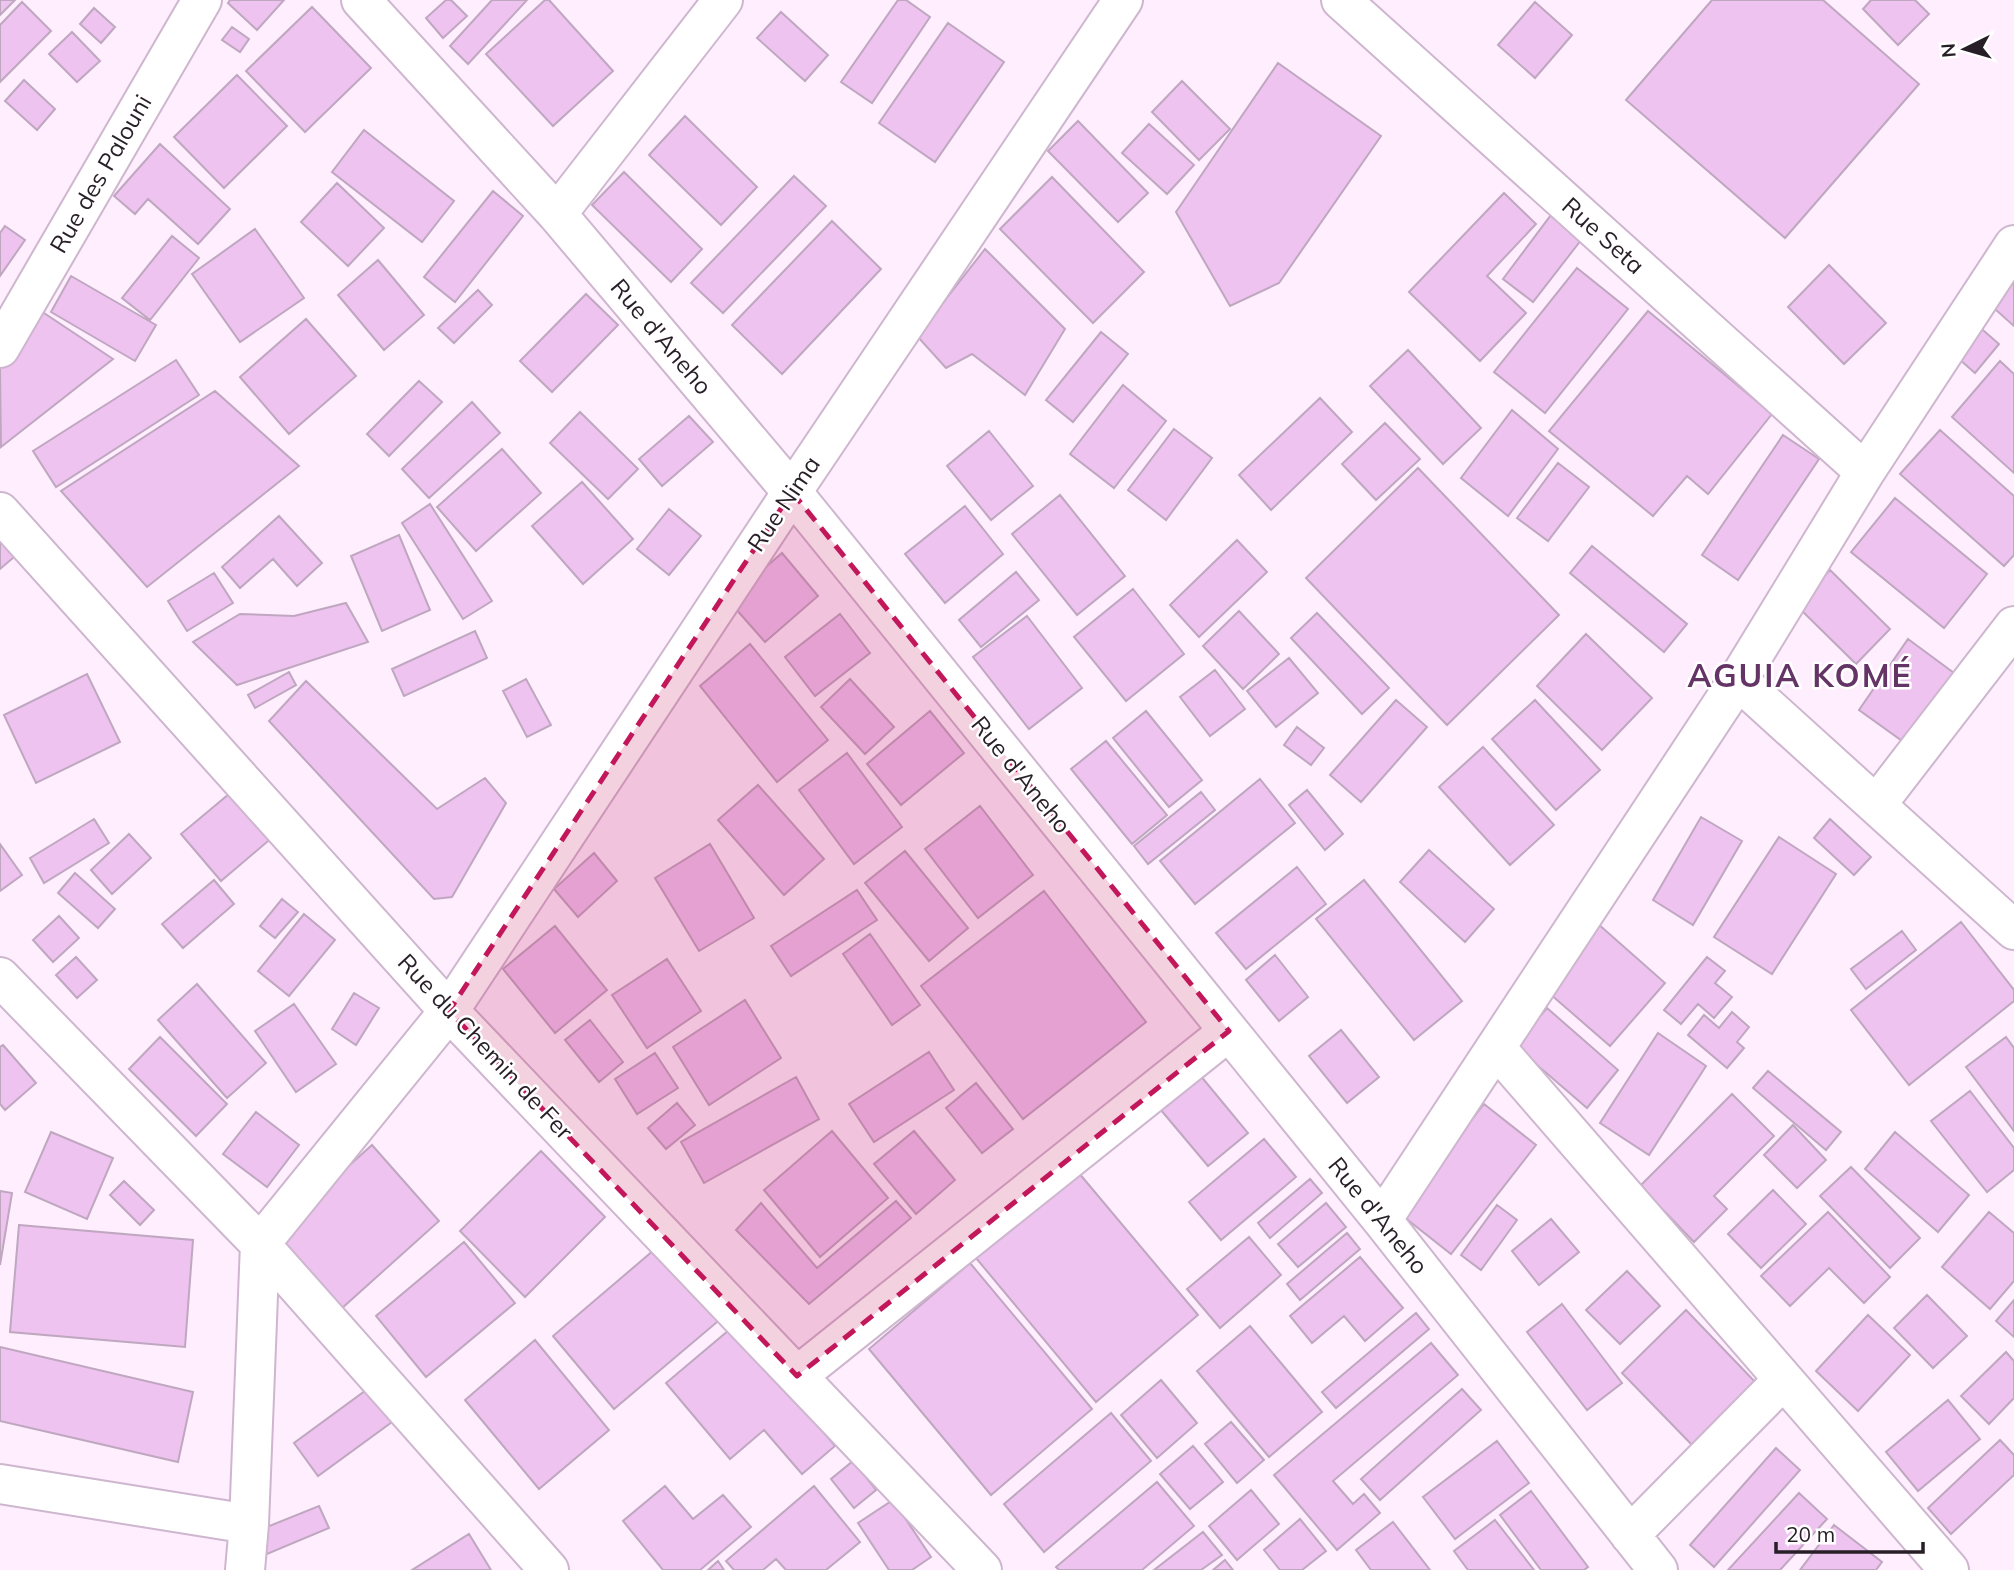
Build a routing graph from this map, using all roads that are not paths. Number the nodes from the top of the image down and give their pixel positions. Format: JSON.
{"nodes":[{"id":1,"x":202,"y":0,"type":"edge"},
{"id":2,"x":362,"y":0,"type":"edge"},
{"id":3,"x":723,"y":0,"type":"edge"},
{"id":4,"x":1123,"y":0,"type":"edge"},
{"id":5,"x":1341,"y":0,"type":"edge"},
{"id":6,"x":557,"y":214,"type":"junction"},
{"id":7,"x":2014,"y":244,"type":"edge"},
{"id":8,"x":0,"y":348,"type":"edge"},
{"id":9,"x":1865,"y":472,"type":"junction"},
{"id":10,"x":792,"y":492,"type":"junction"},
{"id":11,"x":0,"y":512,"type":"edge"},
{"id":12,"x":2014,"y":626,"type":"edge"},
{"id":13,"x":1738,"y":680,"type":"junction"},
{"id":14,"x":1877,"y":804,"type":"junction"},
{"id":15,"x":2014,"y":930,"type":"edge"},
{"id":16,"x":0,"y":977,"type":"edge"},
{"id":17,"x":449,"y":1011,"type":"junction"},
{"id":18,"x":1229,"y":1031,"type":"junction"},
{"id":19,"x":1496,"y":1048,"type":"junction"},
{"id":20,"x":1382,"y":1220,"type":"junction"},
{"id":21,"x":260,"y":1244,"type":"junction"},
{"id":22,"x":797,"y":1376,"type":"junction"},
{"id":23,"x":1783,"y":1380,"type":"junction"},
{"id":24,"x":0,"y":1485,"type":"edge"},
{"id":25,"x":249,"y":1524,"type":"junction"},
{"id":26,"x":1630,"y":1535,"type":"junction"},
{"id":27,"x":245,"y":1570,"type":"edge"},
{"id":28,"x":549,"y":1570,"type":"edge"},
{"id":29,"x":982,"y":1570,"type":"edge"},
{"id":30,"x":1658,"y":1570,"type":"edge"},
{"id":31,"x":1949,"y":1570,"type":"edge"}],
"edges":[{"from":1,"to":8,"type":"street","name":"Rue des Palouni"},
{"from":2,"to":6,"type":"street","name":"Rue d'Aneho"},
{"from":3,"to":6,"type":"street"},
{"from":4,"to":10,"type":"street","name":"Rue Nima"},
{"from":5,"to":9,"type":"street","name":"Rue Seta"},
{"from":6,"to":10,"type":"street","name":"Rue d'Aneho"},
{"from":7,"to":9,"type":"street"},
{"from":9,"to":13,"type":"street"},
{"from":10,"to":17,"type":"street","name":"Rue Nima"},
{"from":10,"to":18,"type":"street","name":"Rue d'Aneho"},
{"from":11,"to":17,"type":"street","name":"Rue du Chemin de Fer"},
{"from":12,"to":14,"type":"street"},
{"from":13,"to":14,"type":"street"},
{"from":13,"to":19,"type":"street"},
{"from":14,"to":15,"type":"street"},
{"from":16,"to":21,"type":"street"},
{"from":17,"to":21,"type":"street","name":"Rue Nima"},
{"from":17,"to":22,"type":"street","name":"Rue du Chemin de Fer"},
{"from":18,"to":20,"type":"street","name":"Rue d'Aneho"},
{"from":18,"to":22,"type":"street"},
{"from":19,"to":20,"type":"street"},
{"from":19,"to":23,"type":"street"},
{"from":20,"to":26,"type":"street","name":"Rue d'Aneho"},
{"from":21,"to":25,"type":"street"},
{"from":21,"to":28,"type":"street"},
{"from":22,"to":29,"type":"street","name":"Rue du Chemin de Fer"},
{"from":23,"to":26,"type":"street"},
{"from":23,"to":31,"type":"street"},
{"from":24,"to":25,"type":"street"},
{"from":25,"to":27,"type":"street"},
{"from":26,"to":30,"type":"street","name":"Rue d'Aneho"}]}
